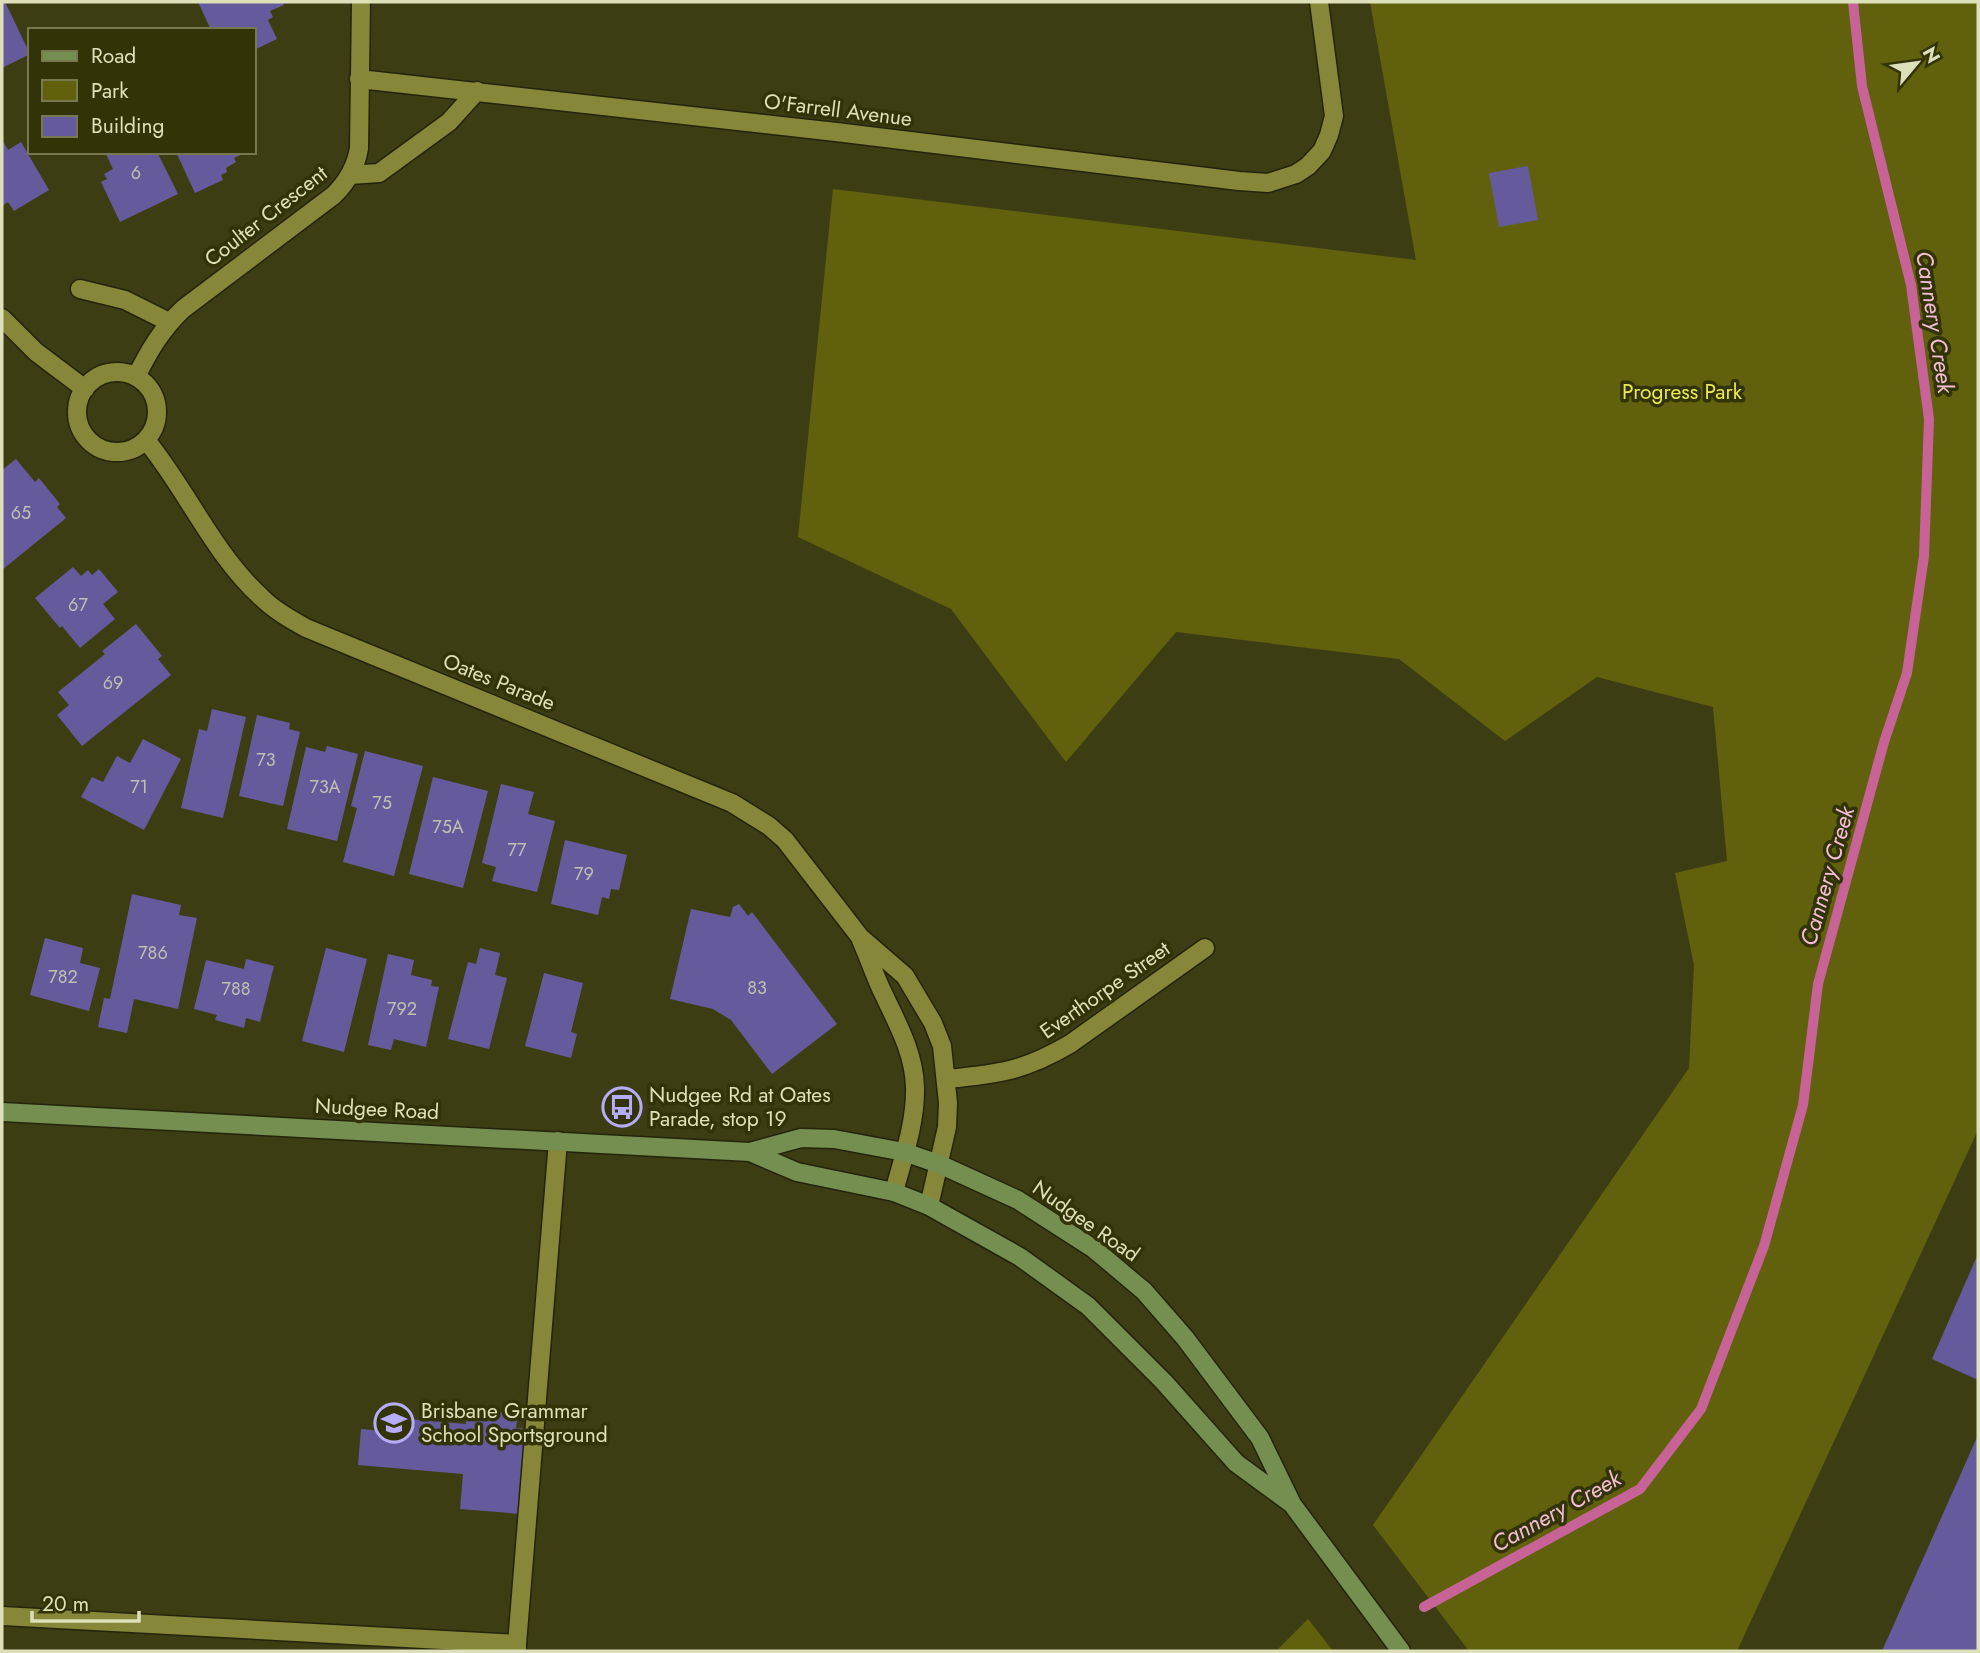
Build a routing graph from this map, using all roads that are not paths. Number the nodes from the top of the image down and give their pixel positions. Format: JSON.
{"nodes":[{"id":1,"x":361,"y":2,"type":"edge"},
{"id":2,"x":1319,"y":2,"type":"edge"},
{"id":3,"x":359,"y":79,"type":"junction"},
{"id":4,"x":477,"y":92,"type":"junction"},
{"id":5,"x":350,"y":175,"type":"junction"},
{"id":6,"x":80,"y":289,"type":"dead end"},
{"id":7,"x":2,"y":318,"type":"edge"},
{"id":8,"x":169,"y":322,"type":"junction"},
{"id":9,"x":136,"y":377,"type":"junction"},
{"id":10,"x":85,"y":389,"type":"junction"},
{"id":11,"x":146,"y":440,"type":"junction"},
{"id":12,"x":860,"y":937,"type":"junction"},
{"id":13,"x":1205,"y":948,"type":"dead end"},
{"id":14,"x":947,"y":1079,"type":"junction"},
{"id":15,"x":2,"y":1112,"type":"edge"},
{"id":16,"x":558,"y":1141,"type":"junction"},
{"id":17,"x":750,"y":1152,"type":"junction"},
{"id":18,"x":904,"y":1152,"type":"junction"},
{"id":19,"x":939,"y":1164,"type":"junction"},
{"id":20,"x":894,"y":1192,"type":"junction"},
{"id":21,"x":929,"y":1206,"type":"junction"},
{"id":22,"x":1292,"y":1504,"type":"junction"},
{"id":23,"x":2,"y":1616,"type":"edge"},
{"id":24,"x":517,"y":1648,"type":"edge"},
{"id":25,"x":1401,"y":1651,"type":"edge"}],
"edges":[{"from":1,"to":3,"type":"street","name":"Coulter Crescent"},
{"from":2,"to":4,"type":"street","name":"O'Farrell Avenue"},
{"from":3,"to":4,"type":"street","name":"O'Farrell Avenue"},
{"from":3,"to":5,"type":"street","name":"Coulter Crescent"},
{"from":4,"to":5,"type":"street"},
{"from":5,"to":8,"type":"street","name":"Coulter Crescent"},
{"from":6,"to":8,"type":"street"},
{"from":7,"to":10,"type":"street"},
{"from":8,"to":9,"type":"street","name":"Coulter Crescent"},
{"from":9,"to":10,"type":"street"},
{"from":9,"to":11,"type":"street"},
{"from":10,"to":11,"type":"street"},
{"from":11,"to":12,"type":"street","name":"Oates Parade"},
{"from":12,"to":14,"type":"street","name":"Oates Parade"},
{"from":12,"to":18,"type":"street","name":"Oates Parade"},
{"from":13,"to":14,"type":"street","name":"Everthorpe Street"},
{"from":14,"to":19,"type":"street","name":"Oates Parade"},
{"from":15,"to":16,"type":"main road","name":"Nudgee Road"},
{"from":16,"to":17,"type":"main road","name":"Nudgee Road"},
{"from":16,"to":24,"type":"street"},
{"from":17,"to":18,"type":"main road","name":"Nudgee Road"},
{"from":17,"to":20,"type":"main road","name":"Nudgee Road"},
{"from":18,"to":19,"type":"main road","name":"Nudgee Road"},
{"from":18,"to":20,"type":"street","name":"Oates Parade"},
{"from":19,"to":21,"type":"street","name":"Oates Parade"},
{"from":19,"to":22,"type":"main road","name":"Nudgee Road"},
{"from":20,"to":21,"type":"main road","name":"Nudgee Road"},
{"from":21,"to":22,"type":"main road","name":"Nudgee Road"},
{"from":22,"to":25,"type":"main road","name":"Nudgee Road"},
{"from":23,"to":24,"type":"street"}]}
